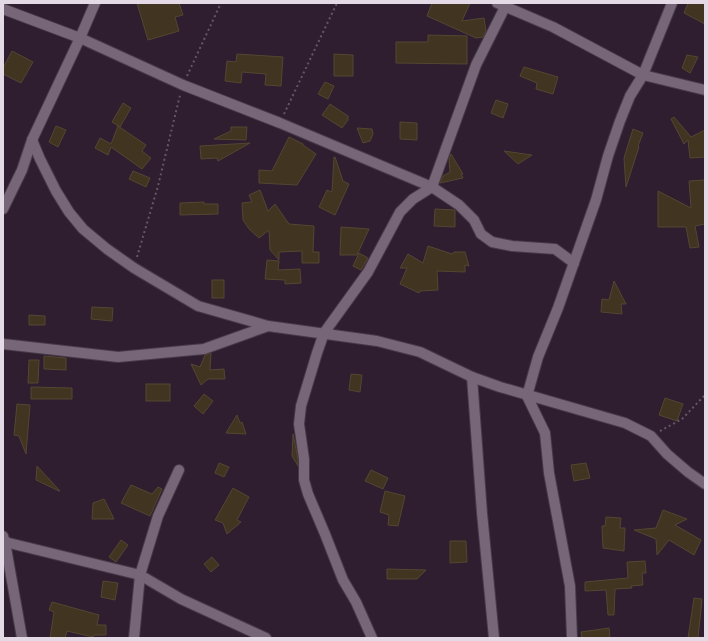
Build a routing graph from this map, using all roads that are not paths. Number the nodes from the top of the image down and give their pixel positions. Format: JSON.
{"nodes":[{"id":1,"x":95,"y":3,"type":"edge"},
{"id":2,"x":672,"y":3,"type":"edge"},
{"id":3,"x":501,"y":5,"type":"edge"},
{"id":4,"x":3,"y":9,"type":"edge"},
{"id":5,"x":80,"y":38,"type":"junction"},
{"id":6,"x":643,"y":75,"type":"junction"},
{"id":7,"x":705,"y":90,"type":"edge"},
{"id":8,"x":32,"y":140,"type":"junction"},
{"id":9,"x":432,"y":187,"type":"junction"},
{"id":10,"x":3,"y":210,"type":"edge"},
{"id":11,"x":574,"y":263,"type":"junction"},
{"id":12,"x":268,"y":326,"type":"junction"},
{"id":13,"x":324,"y":333,"type":"junction"},
{"id":14,"x":3,"y":344,"type":"edge"},
{"id":15,"x":472,"y":377,"type":"junction"},
{"id":16,"x":527,"y":396,"type":"junction"},
{"id":17,"x":179,"y":470,"type":"dead end"},
{"id":18,"x":705,"y":484,"type":"edge"},
{"id":19,"x":4,"y":539,"type":"edge"},
{"id":20,"x":140,"y":575,"type":"junction"},
{"id":21,"x":22,"y":638,"type":"edge"},
{"id":22,"x":134,"y":638,"type":"edge"},
{"id":23,"x":266,"y":638,"type":"edge"},
{"id":24,"x":374,"y":638,"type":"edge"},
{"id":25,"x":494,"y":638,"type":"edge"},
{"id":26,"x":572,"y":638,"type":"edge"}],
"edges":[{"from":1,"to":5,"type":"street"},
{"from":2,"to":6,"type":"street"},
{"from":3,"to":6,"type":"street"},
{"from":3,"to":9,"type":"street"},
{"from":4,"to":5,"type":"street"},
{"from":5,"to":8,"type":"street"},
{"from":5,"to":9,"type":"street"},
{"from":6,"to":7,"type":"street"},
{"from":6,"to":11,"type":"street"},
{"from":8,"to":10,"type":"street"},
{"from":8,"to":12,"type":"street"},
{"from":9,"to":11,"type":"street"},
{"from":9,"to":13,"type":"street"},
{"from":11,"to":16,"type":"street"},
{"from":12,"to":13,"type":"street"},
{"from":12,"to":14,"type":"street"},
{"from":13,"to":15,"type":"street"},
{"from":13,"to":24,"type":"street"},
{"from":15,"to":16,"type":"street"},
{"from":15,"to":25,"type":"street"},
{"from":16,"to":18,"type":"street"},
{"from":16,"to":26,"type":"street"},
{"from":17,"to":20,"type":"street"},
{"from":19,"to":20,"type":"street"},
{"from":19,"to":21,"type":"street"},
{"from":20,"to":22,"type":"street"},
{"from":20,"to":23,"type":"street"}]}
